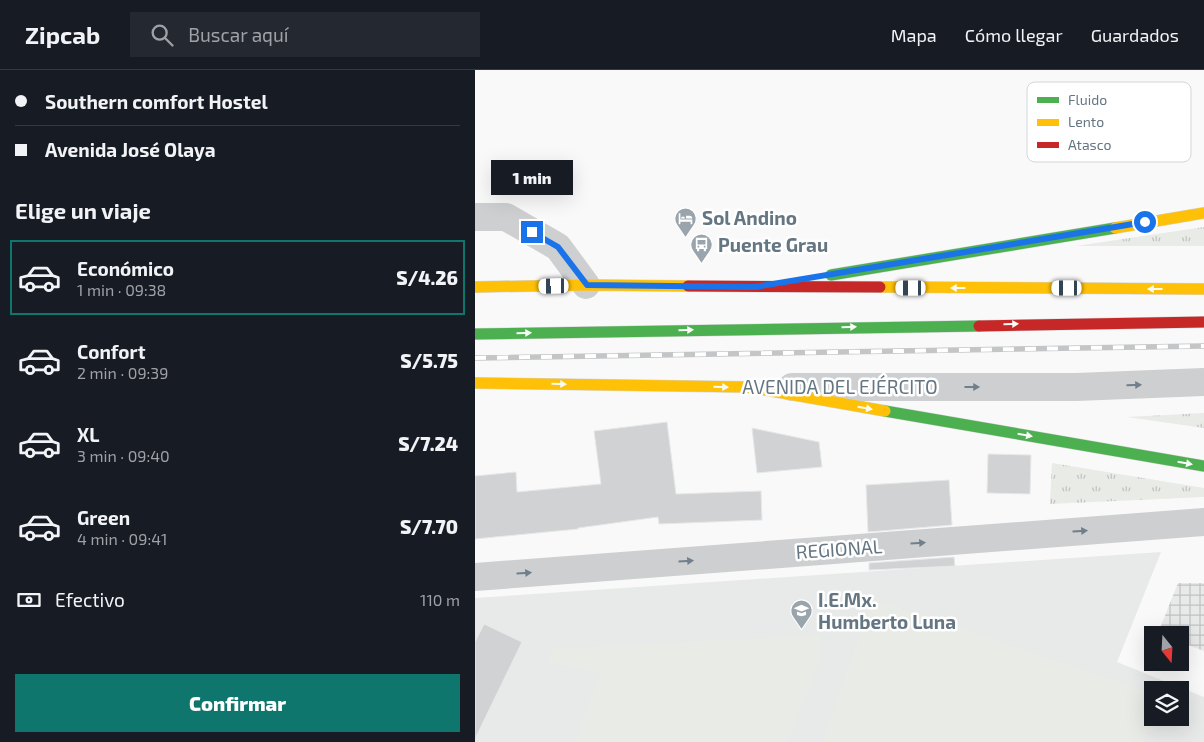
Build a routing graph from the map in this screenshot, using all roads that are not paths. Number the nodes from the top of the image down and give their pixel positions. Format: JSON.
{"nodes":[{"id":1,"x":1204,"y":212,"type":"edge"},
{"id":2,"x":475,"y":217,"type":"edge"},
{"id":3,"x":587,"y":285,"type":"junction"},
{"id":4,"x":475,"y":287,"type":"edge"},
{"id":5,"x":755,"y":287,"type":"junction"},
{"id":6,"x":1204,"y":289,"type":"edge"},
{"id":7,"x":1204,"y":322,"type":"edge"},
{"id":8,"x":475,"y":334,"type":"edge"},
{"id":9,"x":1204,"y":382,"type":"edge"},
{"id":10,"x":475,"y":383,"type":"edge"},
{"id":11,"x":748,"y":387,"type":"junction"},
{"id":12,"x":1204,"y":466,"type":"edge"},
{"id":13,"x":1204,"y":522,"type":"edge"},
{"id":14,"x":475,"y":577,"type":"edge"}],
"edges":[{"from":1,"to":5,"type":"main road"},
{"from":2,"to":3,"type":"street"},
{"from":3,"to":4,"type":"main road"},
{"from":3,"to":5,"type":"main road"},
{"from":6,"to":5,"type":"main road","one_way":true},
{"from":8,"to":7,"type":"main road","one_way":true},
{"from":11,"to":9,"type":"street","name":"AVENIDA DEL EJÉRCITO","one_way":true},
{"from":10,"to":11,"type":"main road","name":"AVENIDA DEL EJÉRCITO","one_way":true},
{"from":11,"to":12,"type":"main road","one_way":true},
{"from":14,"to":13,"type":"street","name":"REGIONAL","one_way":true}]}
